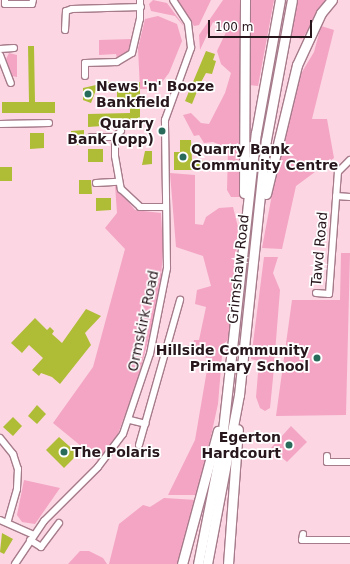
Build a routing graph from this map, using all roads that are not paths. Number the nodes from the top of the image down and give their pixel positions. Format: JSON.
{"nodes":[{"id":1,"x":5,"y":0,"type":"edge"},
{"id":2,"x":32,"y":0,"type":"edge"},
{"id":3,"x":245,"y":0,"type":"edge"},
{"id":4,"x":280,"y":0,"type":"edge"},
{"id":5,"x":292,"y":0,"type":"edge"},
{"id":6,"x":332,"y":0,"type":"edge"},
{"id":7,"x":172,"y":1,"type":"edge"},
{"id":8,"x":142,"y":3,"type":"edge"},
{"id":9,"x":65,"y":30,"type":"dead end"},
{"id":10,"x":14,"y":48,"type":"dead end"},
{"id":11,"x":0,"y":49,"type":"edge"},
{"id":12,"x":0,"y":55,"type":"edge"},
{"id":13,"x":85,"y":76,"type":"dead end"},
{"id":14,"x":11,"y":83,"type":"dead end"},
{"id":15,"x":49,"y":123,"type":"dead end"},
{"id":16,"x":0,"y":124,"type":"edge"},
{"id":17,"x":121,"y":131,"type":"dead end"},
{"id":18,"x":91,"y":137,"type":"dead end"},
{"id":19,"x":115,"y":137,"type":"junction"},
{"id":20,"x":350,"y":160,"type":"edge"},
{"id":21,"x":118,"y":182,"type":"junction"},
{"id":22,"x":96,"y":183,"type":"dead end"},
{"id":23,"x":336,"y":196,"type":"junction"},
{"id":24,"x":350,"y":197,"type":"edge"},
{"id":25,"x":165,"y":207,"type":"junction"},
{"id":26,"x":243,"y":246,"type":"junction"},
{"id":27,"x":255,"y":247,"type":"junction"},
{"id":28,"x":316,"y":293,"type":"dead end"},
{"id":29,"x":180,"y":300,"type":"dead end"},
{"id":30,"x":227,"y":393,"type":"junction"},
{"id":31,"x":239,"y":395,"type":"junction"},
{"id":32,"x":130,"y":420,"type":"junction"},
{"id":33,"x":146,"y":424,"type":"junction"},
{"id":34,"x":1,"y":441,"type":"edge"},
{"id":35,"x":139,"y":445,"type":"dead end"},
{"id":36,"x":327,"y":456,"type":"dead end"},
{"id":37,"x":350,"y":462,"type":"edge"},
{"id":38,"x":0,"y":520,"type":"edge"},
{"id":39,"x":8,"y":521,"type":"junction"},
{"id":40,"x":59,"y":523,"type":"dead end"},
{"id":41,"x":303,"y":534,"type":"dead end"},
{"id":42,"x":32,"y":537,"type":"junction"},
{"id":43,"x":350,"y":540,"type":"edge"},
{"id":44,"x":15,"y":564,"type":"edge"},
{"id":45,"x":182,"y":564,"type":"edge"},
{"id":46,"x":198,"y":564,"type":"edge"},
{"id":47,"x":207,"y":564,"type":"edge"},
{"id":48,"x":228,"y":564,"type":"edge"}],
"edges":[{"from":1,"to":2,"type":"street"},
{"from":3,"to":26,"type":"main road"},
{"from":4,"to":26,"type":"main road","name":"Grimshaw Road"},
{"from":5,"to":27,"type":"main road","name":"Grimshaw Road"},
{"from":6,"to":27,"type":"main road"},
{"from":7,"to":25,"type":"street","name":"Ormskirk Road"},
{"from":8,"to":9,"type":"street"},
{"from":8,"to":13,"type":"street"},
{"from":10,"to":11,"type":"street"},
{"from":12,"to":14,"type":"street"},
{"from":15,"to":16,"type":"street"},
{"from":17,"to":19,"type":"street"},
{"from":18,"to":19,"type":"street"},
{"from":19,"to":21,"type":"street"},
{"from":20,"to":23,"type":"street","name":"Tawd Road"},
{"from":21,"to":22,"type":"street"},
{"from":21,"to":25,"type":"street"},
{"from":23,"to":24,"type":"street","name":"Tawd Road"},
{"from":23,"to":28,"type":"street","name":"Tawd Road"},
{"from":25,"to":32,"type":"street","name":"Ormskirk Road"},
{"from":26,"to":30,"type":"main road","name":"Grimshaw Road"},
{"from":27,"to":31,"type":"main road","name":"Grimshaw Road"},
{"from":29,"to":33,"type":"street"},
{"from":30,"to":45,"type":"main road"},
{"from":30,"to":46,"type":"main road","name":"Grimshaw Road"},
{"from":31,"to":47,"type":"main road","name":"Grimshaw Road"},
{"from":31,"to":48,"type":"main road"},
{"from":32,"to":33,"type":"street"},
{"from":32,"to":42,"type":"street","name":"Ormskirk Road"},
{"from":33,"to":35,"type":"street"},
{"from":34,"to":39,"type":"street"},
{"from":36,"to":37,"type":"street"},
{"from":38,"to":39,"type":"street"},
{"from":39,"to":42,"type":"street"},
{"from":40,"to":42,"type":"street"},
{"from":41,"to":43,"type":"street"},
{"from":42,"to":44,"type":"street","name":"Ormskirk Road"}]}
